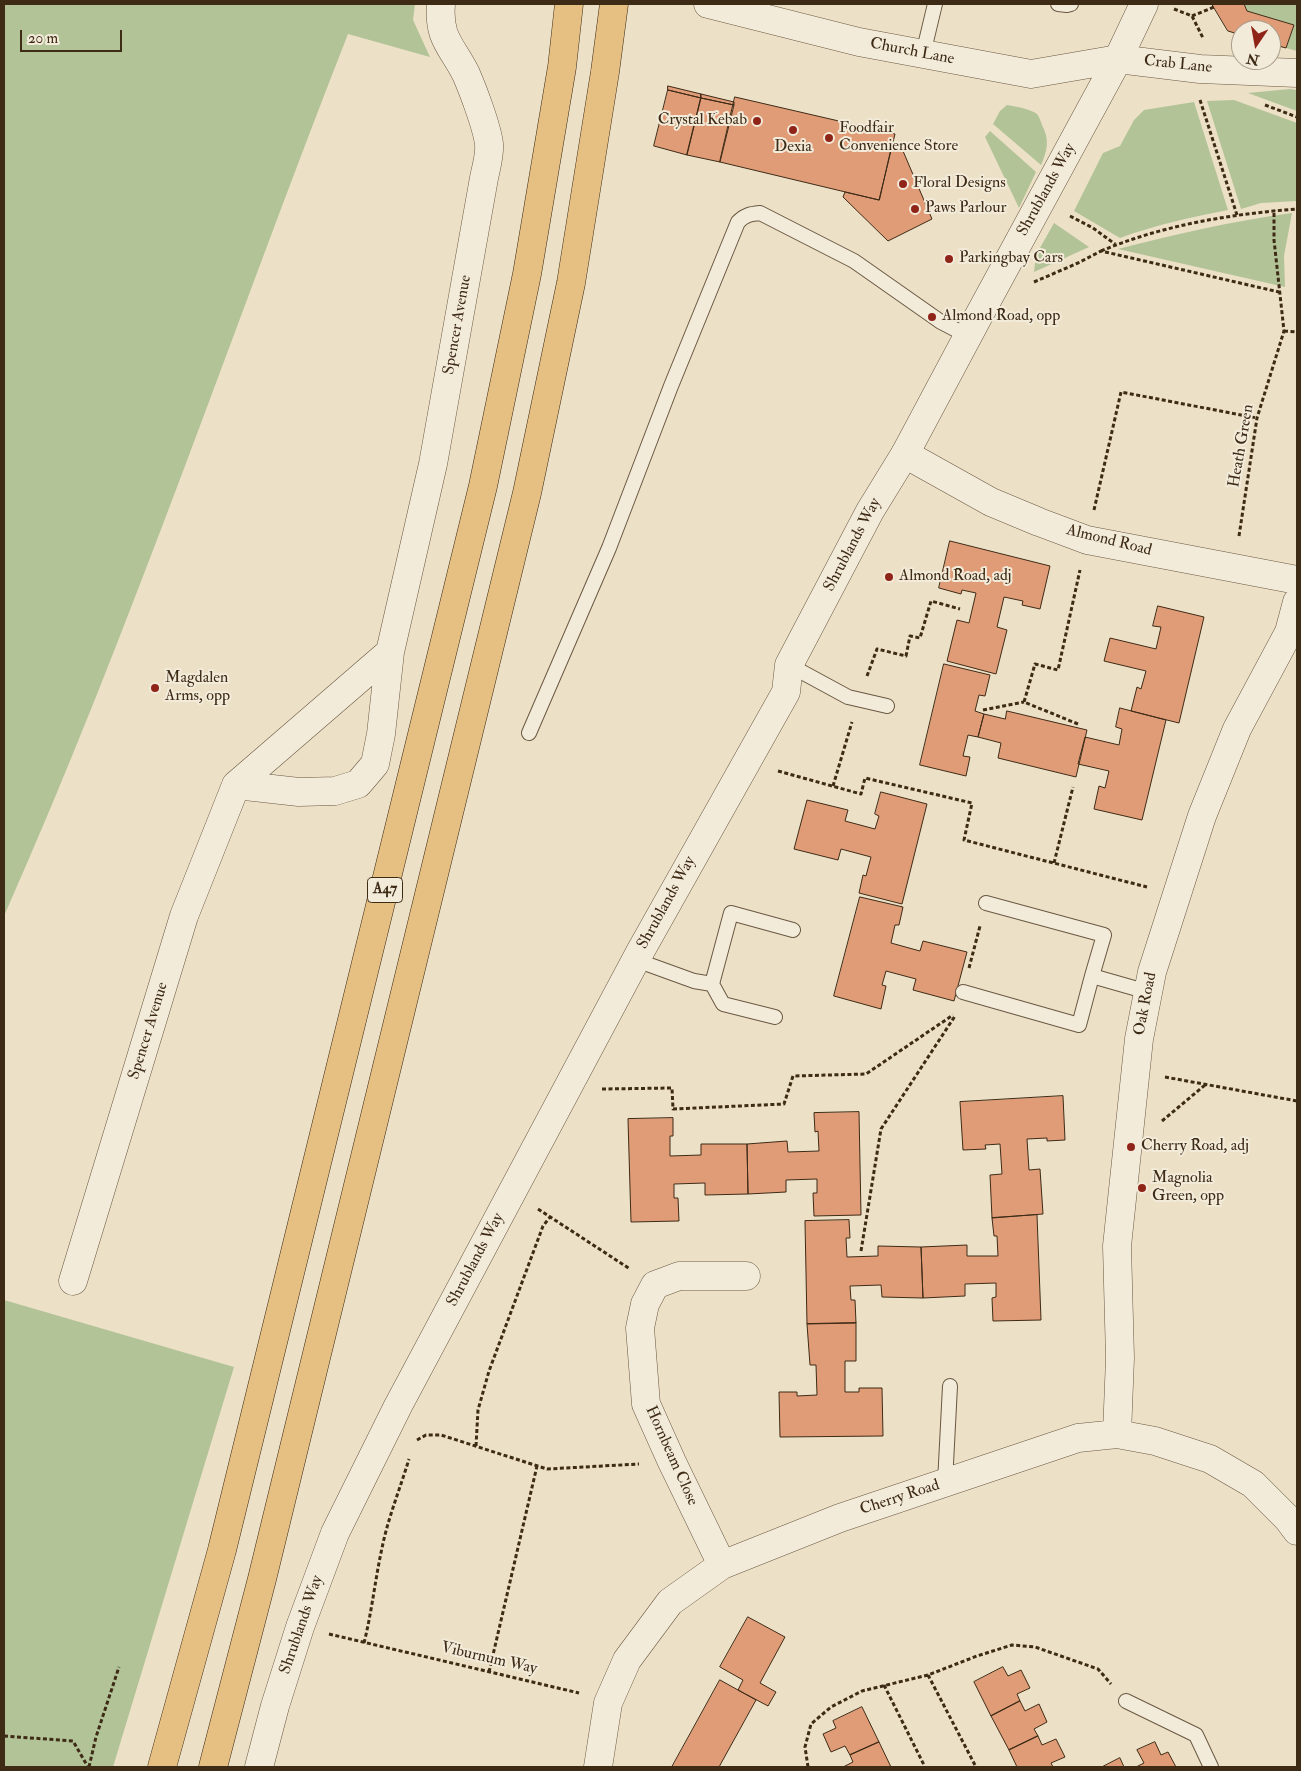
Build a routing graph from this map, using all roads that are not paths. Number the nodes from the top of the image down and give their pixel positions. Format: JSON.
{"nodes":[{"id":1,"x":441,"y":4,"type":"edge"},
{"id":2,"x":569,"y":4,"type":"edge"},
{"id":3,"x":614,"y":4,"type":"edge"},
{"id":4,"x":708,"y":4,"type":"edge"},
{"id":5,"x":935,"y":4,"type":"edge"},
{"id":6,"x":1058,"y":4,"type":"edge"},
{"id":7,"x":1071,"y":4,"type":"edge"},
{"id":8,"x":1144,"y":4,"type":"edge"},
{"id":9,"x":922,"y":54,"type":"junction"},
{"id":10,"x":1118,"y":59,"type":"junction"},
{"id":11,"x":1297,"y":73,"type":"edge"},
{"id":12,"x":968,"y":336,"type":"junction"},
{"id":13,"x":905,"y":454,"type":"junction"},
{"id":14,"x":1297,"y":580,"type":"edge"},
{"id":15,"x":1297,"y":602,"type":"edge"},
{"id":16,"x":390,"y":652,"type":"junction"},
{"id":17,"x":789,"y":665,"type":"junction"},
{"id":18,"x":887,"y":706,"type":"dead end"},
{"id":19,"x":529,"y":733,"type":"dead end"},
{"id":20,"x":236,"y":785,"type":"junction"},
{"id":21,"x":986,"y":903,"type":"road end"},
{"id":22,"x":793,"y":930,"type":"dead end"},
{"id":23,"x":636,"y":960,"type":"junction"},
{"id":24,"x":1092,"y":976,"type":"junction"},
{"id":25,"x":712,"y":984,"type":"junction"},
{"id":26,"x":963,"y":992,"type":"road end"},
{"id":27,"x":1148,"y":992,"type":"junction"},
{"id":28,"x":775,"y":1017,"type":"dead end"},
{"id":29,"x":746,"y":1276,"type":"dead end"},
{"id":30,"x":73,"y":1282,"type":"dead end"},
{"id":31,"x":950,"y":1386,"type":"dead end"},
{"id":32,"x":1117,"y":1434,"type":"junction"},
{"id":33,"x":945,"y":1483,"type":"junction"},
{"id":34,"x":1297,"y":1531,"type":"edge"},
{"id":35,"x":722,"y":1565,"type":"junction"},
{"id":36,"x":1126,"y":1701,"type":"road end"},
{"id":37,"x":162,"y":1767,"type":"edge"},
{"id":38,"x":213,"y":1767,"type":"edge"},
{"id":39,"x":259,"y":1767,"type":"edge"},
{"id":40,"x":598,"y":1767,"type":"edge"},
{"id":41,"x":1210,"y":1767,"type":"edge"}],
"edges":[{"from":1,"to":16,"type":"street","name":"Spencer Avenue"},
{"from":2,"to":37,"type":"highway","number":"A47"},
{"from":3,"to":38,"type":"highway"},
{"from":4,"to":9,"type":"street","name":"Church Lane"},
{"from":5,"to":9,"type":"lane"},
{"from":6,"to":7,"type":"lane"},
{"from":8,"to":10,"type":"street","name":"Shrublands Way"},
{"from":9,"to":10,"type":"street","name":"Church Lane"},
{"from":10,"to":11,"type":"street","name":"Crab Lane"},
{"from":10,"to":12,"type":"street","name":"Shrublands Way"},
{"from":12,"to":13,"type":"street","name":"Shrublands Way"},
{"from":12,"to":19,"type":"lane"},
{"from":13,"to":14,"type":"street","name":"Almond Road"},
{"from":13,"to":17,"type":"street","name":"Shrublands Way"},
{"from":15,"to":27,"type":"street","name":"Oak Road"},
{"from":16,"to":20,"type":"street","name":"Spencer Avenue"},
{"from":16,"to":20,"type":"street","name":"Spencer Avenue"},
{"from":17,"to":18,"type":"lane"},
{"from":17,"to":23,"type":"street","name":"Shrublands Way"},
{"from":20,"to":30,"type":"street","name":"Spencer Avenue"},
{"from":21,"to":24,"type":"lane"},
{"from":22,"to":25,"type":"lane"},
{"from":23,"to":25,"type":"lane"},
{"from":23,"to":39,"type":"street","name":"Shrublands Way"},
{"from":24,"to":26,"type":"lane"},
{"from":24,"to":27,"type":"lane"},
{"from":25,"to":28,"type":"lane"},
{"from":27,"to":32,"type":"street","name":"Oak Road"},
{"from":29,"to":35,"type":"street","name":"Hornbeam Close"},
{"from":31,"to":33,"type":"lane"},
{"from":32,"to":33,"type":"street","name":"Cherry Road"},
{"from":32,"to":34,"type":"street","name":"Cherry Road"},
{"from":33,"to":35,"type":"street","name":"Cherry Road"},
{"from":35,"to":40,"type":"street","name":"Cherry Road"},
{"from":36,"to":41,"type":"lane"}]}
